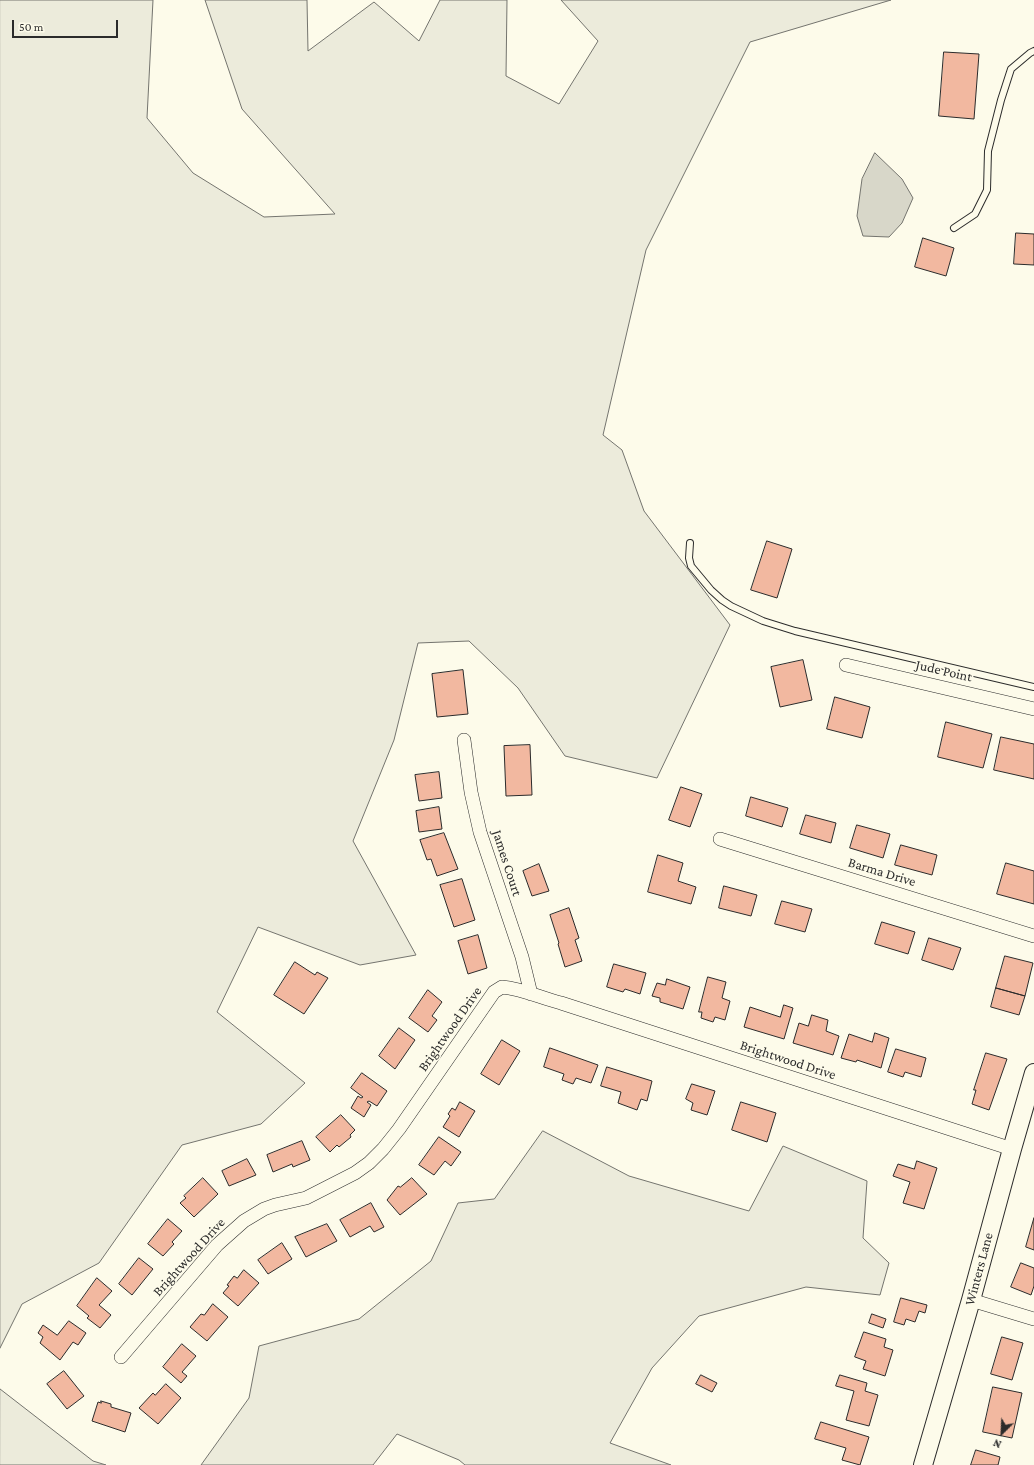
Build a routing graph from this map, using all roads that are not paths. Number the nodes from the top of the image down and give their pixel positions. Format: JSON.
{"nodes":[{"id":1,"x":1034,"y":51,"type":"edge"},
{"id":2,"x":954,"y":228,"type":"dead end"},
{"id":3,"x":690,"y":543,"type":"dead end"},
{"id":4,"x":846,"y":665,"type":"dead end"},
{"id":5,"x":1034,"y":687,"type":"edge"},
{"id":6,"x":1034,"y":709,"type":"edge"},
{"id":7,"x":464,"y":740,"type":"dead end"},
{"id":8,"x":720,"y":839,"type":"dead end"},
{"id":9,"x":1034,"y":936,"type":"edge"},
{"id":10,"x":532,"y":994,"type":"junction"},
{"id":11,"x":1034,"y":1073,"type":"edge"},
{"id":12,"x":1012,"y":1149,"type":"junction"},
{"id":13,"x":971,"y":1300,"type":"junction"},
{"id":14,"x":1034,"y":1319,"type":"edge"},
{"id":15,"x":121,"y":1357,"type":"dead end"},
{"id":16,"x":923,"y":1465,"type":"edge"}],
"edges":[{"from":1,"to":2,"type":"lane"},
{"from":3,"to":5,"type":"lane"},
{"from":4,"to":6,"type":"street","name":"Jude Point"},
{"from":7,"to":10,"type":"street","name":"James Court"},
{"from":8,"to":9,"type":"street","name":"Barma Drive"},
{"from":10,"to":12,"type":"street","name":"Brightwood Drive"},
{"from":10,"to":15,"type":"street","name":"Brightwood Drive"},
{"from":11,"to":12,"type":"street","name":"Winters Lane"},
{"from":12,"to":13,"type":"street","name":"Winters Lane"},
{"from":13,"to":14,"type":"street"},
{"from":13,"to":16,"type":"street","name":"Winters Lane"}]}
